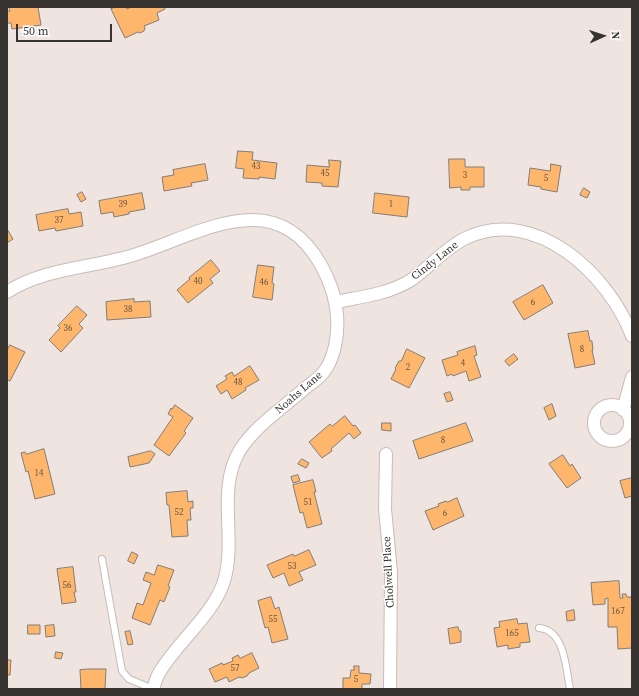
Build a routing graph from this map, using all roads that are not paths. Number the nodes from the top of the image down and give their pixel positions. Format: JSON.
{"nodes":[{"id":1,"x":7,"y":292,"type":"edge"},
{"id":2,"x":336,"y":302,"type":"junction"},
{"id":3,"x":632,"y":336,"type":"edge"},
{"id":4,"x":632,"y":377,"type":"edge"},
{"id":5,"x":623,"y":410,"type":"dead end"},
{"id":6,"x":386,"y":454,"type":"dead end"},
{"id":7,"x":102,"y":560,"type":"dead end"},
{"id":8,"x":539,"y":628,"type":"dead end"},
{"id":9,"x":153,"y":689,"type":"edge"},
{"id":10,"x":390,"y":689,"type":"edge"},
{"id":11,"x":570,"y":689,"type":"edge"}],
"edges":[{"from":1,"to":2,"type":"street","name":"Noahs Lane"},
{"from":2,"to":3,"type":"street","name":"Cindy Lane"},
{"from":2,"to":9,"type":"street","name":"Noahs Lane"},
{"from":4,"to":5,"type":"street"},
{"from":6,"to":10,"type":"street","name":"Cholwell Place"},
{"from":7,"to":9,"type":"lane"},
{"from":8,"to":11,"type":"lane"}]}
